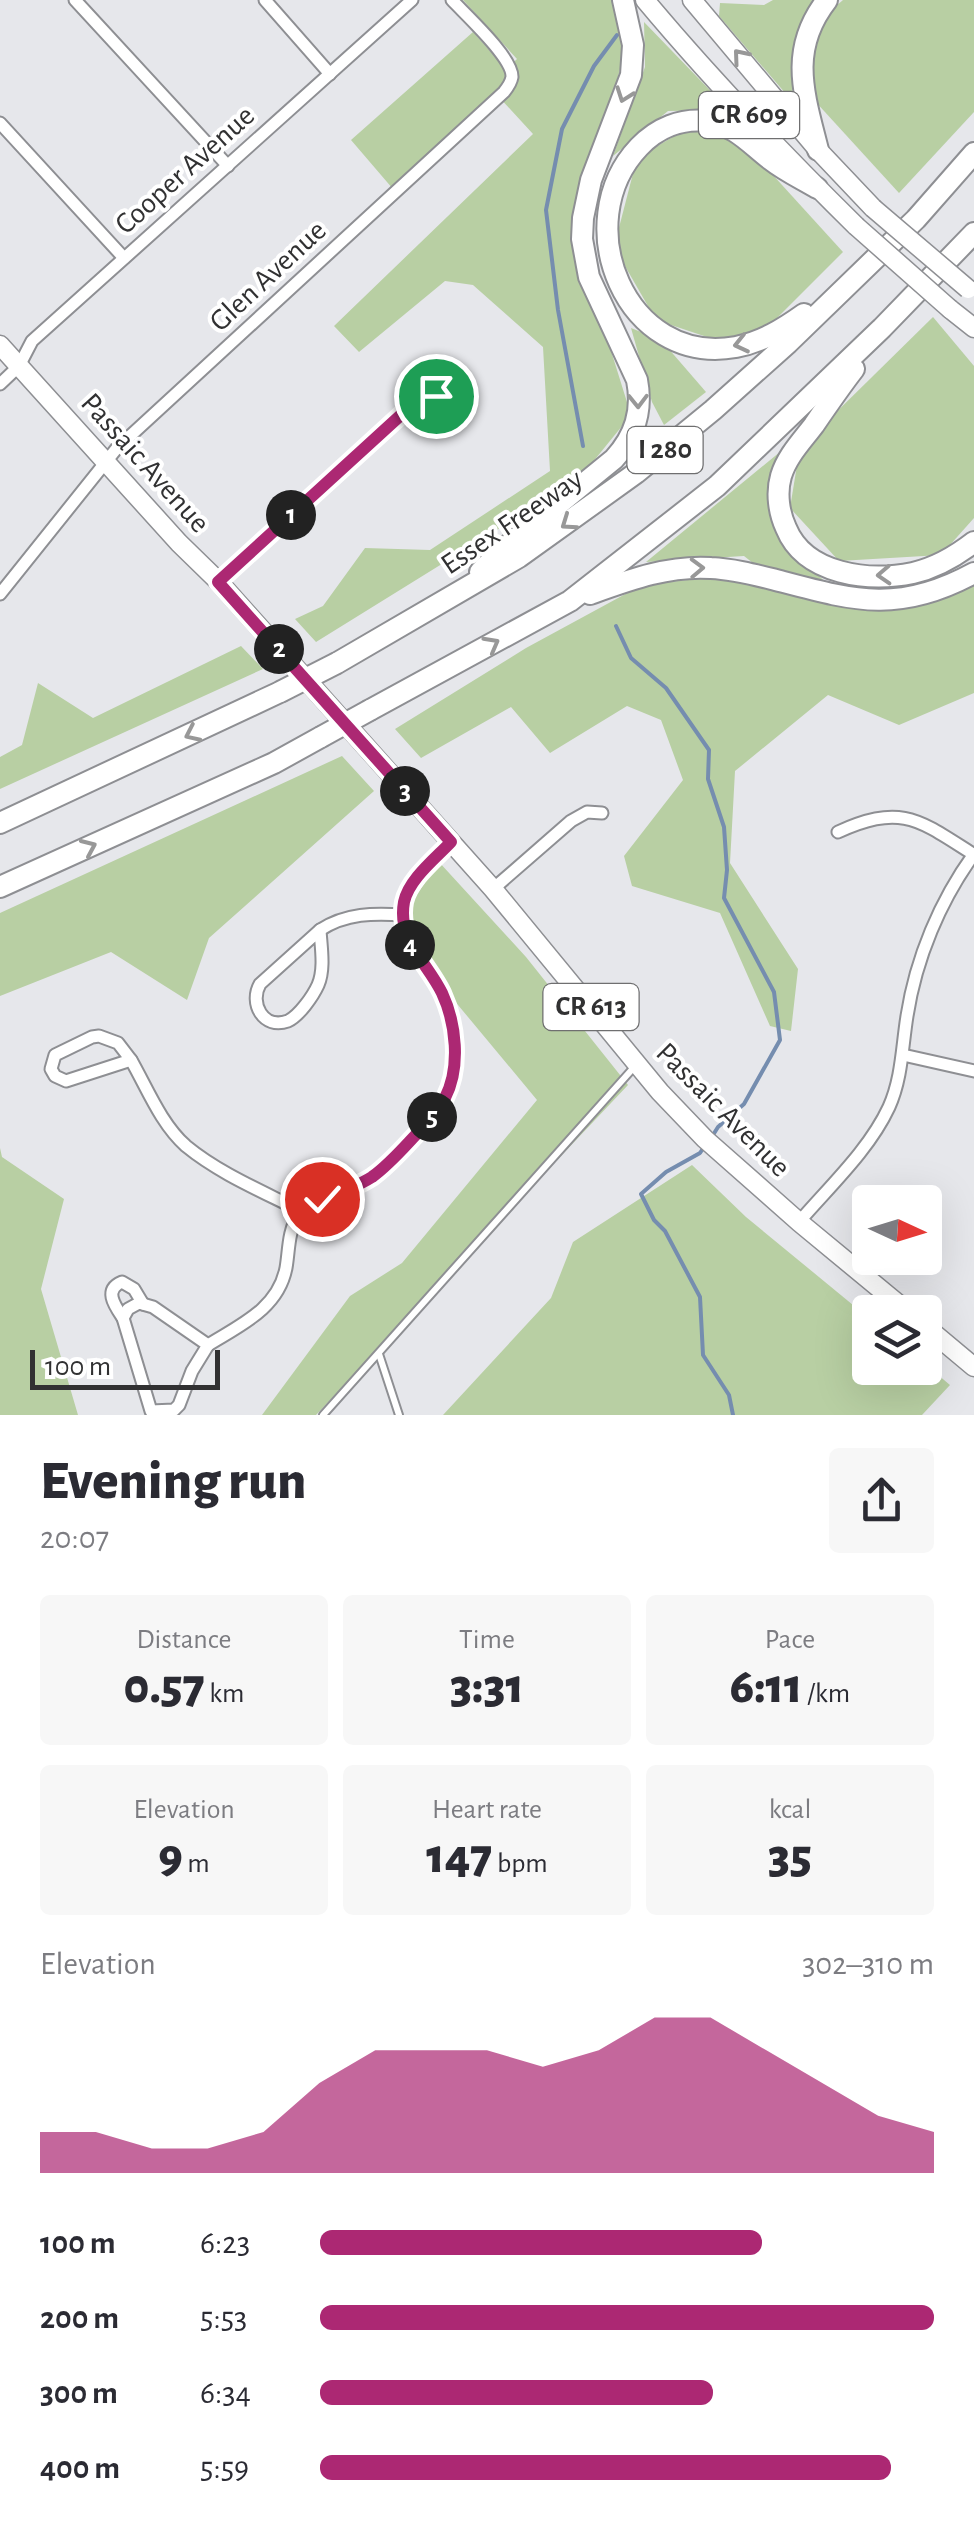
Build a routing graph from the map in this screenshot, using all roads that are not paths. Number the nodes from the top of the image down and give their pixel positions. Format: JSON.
{"nodes":[{"id":1,"x":75,"y":0,"type":"edge"},
{"id":2,"x":265,"y":0,"type":"edge"},
{"id":3,"x":412,"y":0,"type":"edge"},
{"id":4,"x":452,"y":0,"type":"edge"},
{"id":5,"x":622,"y":0,"type":"edge"},
{"id":6,"x":645,"y":0,"type":"edge"},
{"id":7,"x":692,"y":0,"type":"edge"},
{"id":8,"x":827,"y":0,"type":"edge"},
{"id":9,"x":330,"y":74,"type":"junction"},
{"id":10,"x":0,"y":122,"type":"edge"},
{"id":11,"x":974,"y":136,"type":"edge"},
{"id":12,"x":818,"y":150,"type":"junction"},
{"id":13,"x":974,"y":154,"type":"edge"},
{"id":14,"x":228,"y":166,"type":"junction"},
{"id":15,"x":817,"y":188,"type":"junction"},
{"id":16,"x":916,"y":219,"type":"junction"},
{"id":17,"x":971,"y":238,"type":"edge"},
{"id":18,"x":124,"y":258,"type":"junction"},
{"id":19,"x":854,"y":278,"type":"junction"},
{"id":20,"x":971,"y":292,"type":"edge"},
{"id":21,"x":882,"y":328,"type":"junction"},
{"id":22,"x":974,"y":328,"type":"edge"},
{"id":23,"x":0,"y":345,"type":"edge"},
{"id":24,"x":20,"y":366,"type":"junction"},
{"id":25,"x":0,"y":384,"type":"edge"},
{"id":26,"x":436,"y":396,"type":"dead end"},
{"id":27,"x":106,"y":462,"type":"junction"},
{"id":28,"x":974,"y":542,"type":"edge"},
{"id":29,"x":974,"y":573,"type":"edge"},
{"id":30,"x":218,"y":582,"type":"junction"},
{"id":31,"x":0,"y":594,"type":"edge"},
{"id":32,"x":456,"y":596,"type":"junction"},
{"id":33,"x":570,"y":602,"type":"junction"},
{"id":34,"x":602,"y":813,"type":"dead end"},
{"id":35,"x":0,"y":823,"type":"edge"},
{"id":36,"x":838,"y":832,"type":"dead end"},
{"id":37,"x":451,"y":842,"type":"junction"},
{"id":38,"x":974,"y":854,"type":"edge"},
{"id":39,"x":0,"y":887,"type":"edge"},
{"id":40,"x":493,"y":889,"type":"junction"},
{"id":41,"x":403,"y":915,"type":"junction"},
{"id":42,"x":320,"y":930,"type":"junction"},
{"id":43,"x":903,"y":1055,"type":"junction"},
{"id":44,"x":131,"y":1060,"type":"junction"},
{"id":45,"x":637,"y":1064,"type":"junction"},
{"id":46,"x":974,"y":1071,"type":"edge"},
{"id":47,"x":303,"y":1212,"type":"junction"},
{"id":48,"x":798,"y":1222,"type":"junction"},
{"id":49,"x":887,"y":1295,"type":"edge"},
{"id":50,"x":142,"y":1304,"type":"junction"},
{"id":51,"x":123,"y":1319,"type":"junction"},
{"id":52,"x":942,"y":1340,"type":"edge"},
{"id":53,"x":208,"y":1345,"type":"junction"},
{"id":54,"x":379,"y":1354,"type":"junction"},
{"id":55,"x":974,"y":1366,"type":"edge"},
{"id":56,"x":322,"y":1415,"type":"edge"},
{"id":57,"x":399,"y":1415,"type":"edge"}],
"edges":[{"from":1,"to":14,"type":"street"},
{"from":2,"to":9,"type":"street"},
{"from":3,"to":9,"type":"street","name":"Cooper Avenue"},
{"from":4,"to":27,"type":"street","name":"Glen Avenue"},
{"from":5,"to":32,"type":"highway","one_way":true},
{"from":6,"to":15,"type":"main road","number":"CR 609"},
{"from":12,"to":7,"type":"main road","number":"CR 609","one_way":true},
{"from":8,"to":12,"type":"highway"},
{"from":9,"to":14,"type":"street","name":"Cooper Avenue"},
{"from":10,"to":18,"type":"street"},
{"from":11,"to":16,"type":"highway"},
{"from":12,"to":20,"type":"main road","number":"CR 609","bridge":true},
{"from":13,"to":16,"type":"highway","name":"Essex Freeway","number":"I 280"},
{"from":14,"to":18,"type":"street","name":"Cooper Avenue"},
{"from":19,"to":15,"type":"highway","one_way":true},
{"from":15,"to":22,"type":"main road","number":"CR 609","bridge":true},
{"from":16,"to":19,"type":"highway","name":"Essex Freeway","number":"I 280"},
{"from":17,"to":21,"type":"highway","number":"I 280"},
{"from":18,"to":24,"type":"street","name":"Cooper Avenue"},
{"from":19,"to":32,"type":"highway","name":"Essex Freeway","number":"I 280","one_way":true},
{"from":28,"to":21,"type":"highway","one_way":true},
{"from":21,"to":33,"type":"highway","number":"I 280"},
{"from":23,"to":24,"type":"main road","name":"Passaic Avenue","number":"CR 613"},
{"from":24,"to":25,"type":"street","name":"Cooper Avenue"},
{"from":24,"to":27,"type":"main road","name":"Passaic Avenue","number":"CR 613"},
{"from":26,"to":30,"type":"street"},
{"from":27,"to":30,"type":"main road","name":"Passaic Avenue","number":"CR 613"},
{"from":27,"to":31,"type":"street","name":"Glen Avenue"},
{"from":33,"to":29,"type":"highway","one_way":true},
{"from":30,"to":37,"type":"main road","name":"Passaic Avenue","number":"CR 613"},
{"from":32,"to":35,"type":"highway","name":"Essex Freeway","number":"I 280","one_way":true,"bridge":true},
{"from":39,"to":33,"type":"highway","number":"I 280","one_way":true,"bridge":true},
{"from":34,"to":40,"type":"street"},
{"from":36,"to":38,"type":"street"},
{"from":37,"to":40,"type":"main road","name":"Passaic Avenue","number":"CR 613"},
{"from":37,"to":41,"type":"street"},
{"from":38,"to":43,"type":"street"},
{"from":40,"to":45,"type":"main road","name":"Passaic Avenue","number":"CR 613"},
{"from":41,"to":42,"type":"street"},
{"from":41,"to":47,"type":"street"},
{"from":42,"to":42,"type":"street"},
{"from":43,"to":46,"type":"street"},
{"from":43,"to":48,"type":"street"},
{"from":44,"to":44,"type":"street"},
{"from":44,"to":47,"type":"street"},
{"from":45,"to":48,"type":"main road","name":"Passaic Avenue","number":"CR 613"},
{"from":45,"to":54,"type":"lane"},
{"from":47,"to":53,"type":"street"},
{"from":48,"to":49,"type":"main road","name":"Passaic Avenue","number":"CR 613"},
{"from":50,"to":51,"type":"street"},
{"from":50,"to":51,"type":"street"},
{"from":50,"to":53,"type":"street"},
{"from":51,"to":53,"type":"street"},
{"from":52,"to":55,"type":"main road"},
{"from":54,"to":56,"type":"lane"},
{"from":54,"to":57,"type":"lane"}]}
